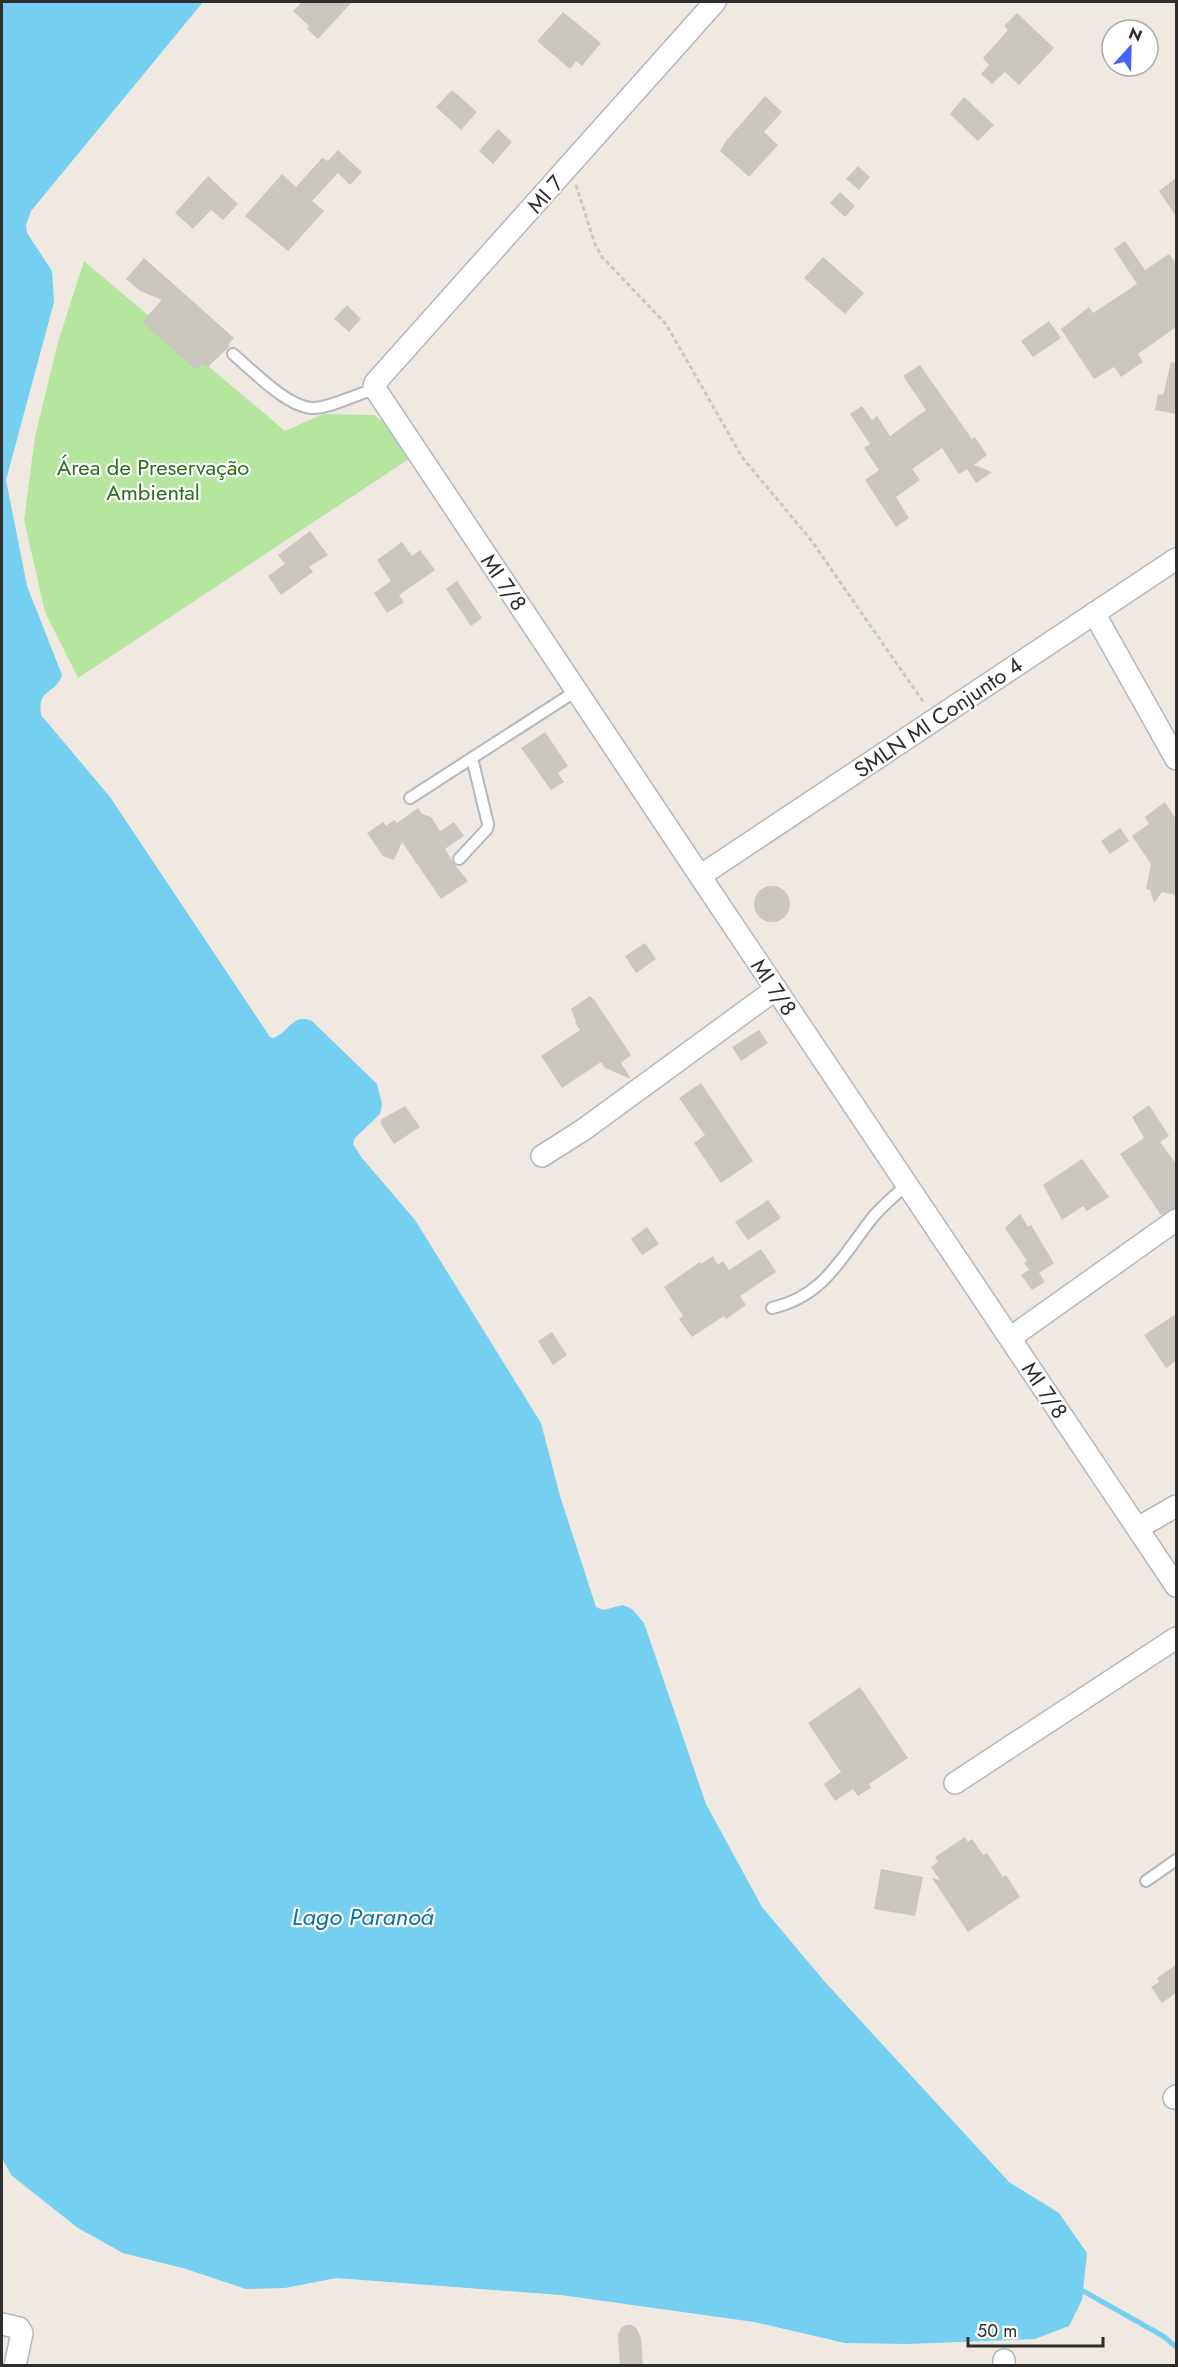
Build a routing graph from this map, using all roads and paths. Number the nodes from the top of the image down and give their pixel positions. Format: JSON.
{"nodes":[{"id":1,"x":716,"y":2,"type":"edge"},
{"id":2,"x":570,"y":167,"type":"junction"},
{"id":3,"x":233,"y":354,"type":"dead end"},
{"id":4,"x":374,"y":387,"type":"junction"},
{"id":5,"x":1176,"y":559,"type":"edge"},
{"id":6,"x":1094,"y":613,"type":"junction"},
{"id":7,"x":576,"y":691,"type":"junction"},
{"id":8,"x":935,"y":719,"type":"junction"},
{"id":9,"x":472,"y":758,"type":"junction"},
{"id":10,"x":1176,"y":759,"type":"edge"},
{"id":11,"x":410,"y":798,"type":"dead end"},
{"id":12,"x":459,"y":859,"type":"dead end"},
{"id":13,"x":700,"y":876,"type":"junction"},
{"id":14,"x":776,"y":989,"type":"junction"},
{"id":15,"x":542,"y":1156,"type":"dead end"},
{"id":16,"x":907,"y":1184,"type":"junction"},
{"id":17,"x":1176,"y":1220,"type":"edge"},
{"id":18,"x":772,"y":1308,"type":"dead end"},
{"id":19,"x":1010,"y":1338,"type":"junction"},
{"id":20,"x":1176,"y":1506,"type":"edge"},
{"id":21,"x":1138,"y":1528,"type":"junction"},
{"id":22,"x":1176,"y":1586,"type":"edge"},
{"id":23,"x":1176,"y":1638,"type":"edge"},
{"id":24,"x":955,"y":1783,"type":"dead end"},
{"id":25,"x":1176,"y":1860,"type":"edge"},
{"id":26,"x":1146,"y":1881,"type":"dead end"},
{"id":27,"x":2,"y":2324,"type":"edge"},
{"id":28,"x":15,"y":2366,"type":"edge"}],
"edges":[{"from":1,"to":2,"type":"street","name":"MI 7"},
{"from":2,"to":4,"type":"street","name":"MI 7"},
{"from":2,"to":8,"type":"path"},
{"from":3,"to":4,"type":"lane"},
{"from":4,"to":7,"type":"street","name":"MI 7/8"},
{"from":5,"to":6,"type":"street","name":"SMLN MI Conjunto 4"},
{"from":6,"to":8,"type":"street","name":"SMLN MI Conjunto 4"},
{"from":6,"to":10,"type":"street"},
{"from":7,"to":9,"type":"lane"},
{"from":7,"to":13,"type":"street","name":"MI 7/8"},
{"from":8,"to":13,"type":"street","name":"SMLN MI Conjunto 4"},
{"from":9,"to":11,"type":"lane"},
{"from":9,"to":12,"type":"lane"},
{"from":13,"to":14,"type":"street","name":"MI 7/8"},
{"from":14,"to":15,"type":"street"},
{"from":14,"to":16,"type":"street","name":"MI 7/8"},
{"from":16,"to":18,"type":"lane"},
{"from":16,"to":19,"type":"street","name":"MI 7/8"},
{"from":17,"to":19,"type":"street"},
{"from":19,"to":21,"type":"street","name":"MI 7/8"},
{"from":20,"to":21,"type":"street"},
{"from":21,"to":22,"type":"street","name":"MI 7/8"},
{"from":23,"to":24,"type":"street"},
{"from":25,"to":26,"type":"lane"},
{"from":27,"to":28,"type":"street"}]}
